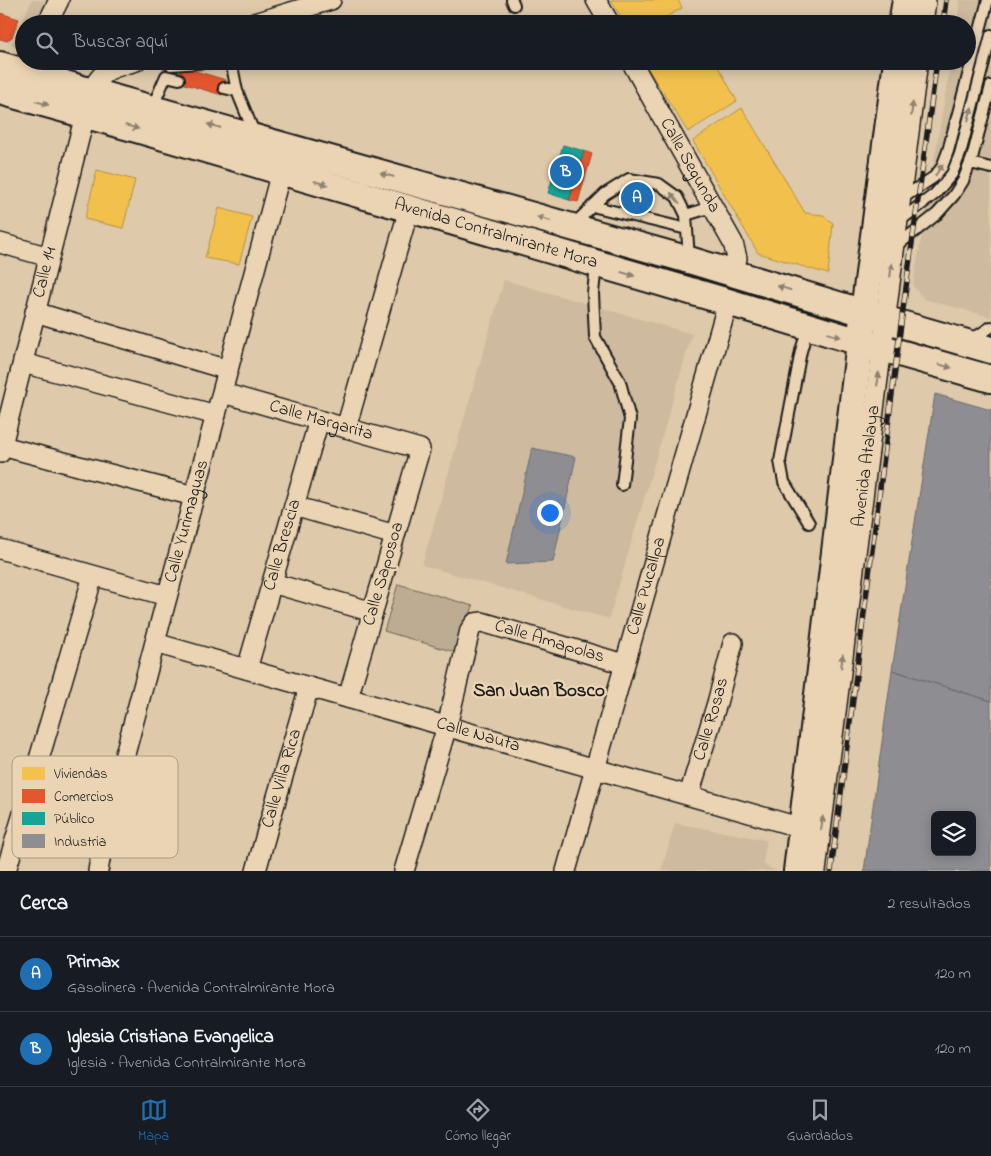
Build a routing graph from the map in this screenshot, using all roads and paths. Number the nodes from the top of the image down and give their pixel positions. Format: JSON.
{"nodes":[{"id":1,"x":59,"y":0,"type":"edge"},
{"id":2,"x":331,"y":0,"type":"edge"},
{"id":3,"x":596,"y":0,"type":"edge"},
{"id":4,"x":906,"y":0,"type":"edge"},
{"id":5,"x":926,"y":0,"type":"edge"},
{"id":6,"x":988,"y":0,"type":"edge"},
{"id":7,"x":52,"y":15,"type":"edge"},
{"id":8,"x":281,"y":15,"type":"edge"},
{"id":9,"x":605,"y":15,"type":"edge"},
{"id":10,"x":904,"y":15,"type":"edge"},
{"id":11,"x":924,"y":15,"type":"edge"},
{"id":12,"x":991,"y":35,"type":"edge"},
{"id":13,"x":976,"y":45,"type":"edge"},
{"id":14,"x":26,"y":70,"type":"edge"},
{"id":15,"x":110,"y":70,"type":"edge"},
{"id":16,"x":168,"y":70,"type":"edge"},
{"id":17,"x":233,"y":70,"type":"edge"},
{"id":18,"x":636,"y":70,"type":"edge"},
{"id":19,"x":897,"y":70,"type":"edge"},
{"id":20,"x":917,"y":70,"type":"edge"},
{"id":21,"x":969,"y":70,"type":"edge"},
{"id":22,"x":166,"y":76,"type":"junction"},
{"id":23,"x":179,"y":79,"type":"dead end"},
{"id":24,"x":991,"y":86,"type":"edge"},
{"id":25,"x":224,"y":88,"type":"dead end"},
{"id":26,"x":0,"y":90,"type":"edge"},
{"id":27,"x":237,"y":90,"type":"junction"},
{"id":28,"x":88,"y":103,"type":"junction"},
{"id":29,"x":151,"y":109,"type":"junction"},
{"id":30,"x":256,"y":138,"type":"junction"},
{"id":31,"x":970,"y":163,"type":"junction"},
{"id":32,"x":991,"y":168,"type":"edge"},
{"id":33,"x":282,"y":172,"type":"junction"},
{"id":34,"x":900,"y":200,"type":"junction"},
{"id":35,"x":592,"y":206,"type":"junction"},
{"id":36,"x":712,"y":207,"type":"junction"},
{"id":37,"x":409,"y":209,"type":"junction"},
{"id":38,"x":686,"y":215,"type":"junction"},
{"id":39,"x":898,"y":223,"type":"junction"},
{"id":40,"x":571,"y":227,"type":"junction"},
{"id":41,"x":687,"y":229,"type":"junction"},
{"id":42,"x":0,"y":243,"type":"edge"},
{"id":43,"x":894,"y":248,"type":"junction"},
{"id":44,"x":49,"y":257,"type":"junction"},
{"id":45,"x":596,"y":264,"type":"junction"},
{"id":46,"x":711,"y":267,"type":"junction"},
{"id":47,"x":716,"y":299,"type":"junction"},
{"id":48,"x":35,"y":312,"type":"junction"},
{"id":49,"x":875,"y":316,"type":"junction"},
{"id":50,"x":808,"y":327,"type":"junction"},
{"id":51,"x":991,"y":327,"type":"edge"},
{"id":52,"x":966,"y":342,"type":"junction"},
{"id":53,"x":871,"y":345,"type":"junction"},
{"id":54,"x":991,"y":350,"type":"edge"},
{"id":55,"x":23,"y":363,"type":"junction"},
{"id":56,"x":228,"y":370,"type":"junction"},
{"id":57,"x":991,"y":379,"type":"edge"},
{"id":58,"x":223,"y":393,"type":"junction"},
{"id":59,"x":216,"y":415,"type":"junction"},
{"id":60,"x":319,"y":420,"type":"junction"},
{"id":61,"x":346,"y":428,"type":"junction"},
{"id":62,"x":1,"y":449,"type":"edge"},
{"id":63,"x":420,"y":449,"type":"joint"},
{"id":64,"x":622,"y":485,"type":"dead end"},
{"id":65,"x":194,"y":496,"type":"junction"},
{"id":66,"x":294,"y":506,"type":"junction"},
{"id":67,"x":809,"y":523,"type":"dead end"},
{"id":68,"x":395,"y":535,"type":"junction"},
{"id":69,"x":0,"y":549,"type":"edge"},
{"id":70,"x":93,"y":576,"type":"junction"},
{"id":71,"x":272,"y":583,"type":"junction"},
{"id":72,"x":167,"y":596,"type":"junction"},
{"id":73,"x":373,"y":612,"type":"junction"},
{"id":74,"x":155,"y":643,"type":"junction"},
{"id":75,"x":733,"y":643,"type":"dead end"},
{"id":76,"x":624,"y":664,"type":"junction"},
{"id":77,"x":247,"y":669,"type":"junction"},
{"id":78,"x":309,"y":687,"type":"junction"},
{"id":79,"x":348,"y":698,"type":"junction"},
{"id":80,"x":447,"y":726,"type":"junction"},
{"id":81,"x":40,"y":756,"type":"edge"},
{"id":82,"x":125,"y":756,"type":"edge"},
{"id":83,"x":595,"y":768,"type":"junction"},
{"id":84,"x":689,"y":795,"type":"junction"},
{"id":85,"x":802,"y":828,"type":"junction"},
{"id":86,"x":12,"y":851,"type":"edge"},
{"id":87,"x":100,"y":858,"type":"edge"},
{"id":88,"x":6,"y":871,"type":"edge"},
{"id":89,"x":98,"y":871,"type":"edge"},
{"id":90,"x":256,"y":871,"type":"edge"},
{"id":91,"x":404,"y":871,"type":"edge"},
{"id":92,"x":566,"y":871,"type":"edge"},
{"id":93,"x":797,"y":871,"type":"edge"},
{"id":94,"x":816,"y":871,"type":"edge"}],
"edges":[{"from":1,"to":7,"type":"street"},
{"from":2,"to":8,"type":"street"},
{"from":3,"to":9,"type":"street"},
{"from":4,"to":10,"type":"main road"},
{"from":5,"to":11,"type":"street"},
{"from":13,"to":6,"type":"lane","one_way":true},
{"from":39,"to":12,"type":"lane","one_way":true},
{"from":14,"to":28,"type":"main road","name":"Avenida Contralmirante Mora"},
{"from":15,"to":28,"type":"street"},
{"from":16,"to":22,"type":"lane"},
{"from":17,"to":27,"type":"lane"},
{"from":18,"to":36,"type":"street","name":"Calle Segunda"},
{"from":19,"to":49,"type":"main road","name":"Avenida Atalaya"},
{"from":34,"to":20,"type":"street","name":"Avenida Atalaya","one_way":true},
{"from":34,"to":21,"type":"lane","one_way":true},
{"from":22,"to":23,"type":"lane"},
{"from":22,"to":29,"type":"lane"},
{"from":24,"to":31,"type":"lane"},
{"from":25,"to":27,"type":"lane"},
{"from":26,"to":28,"type":"main road","name":"Avenida Contralmirante Mora","one_way":true},
{"from":27,"to":30,"type":"lane"},
{"from":28,"to":29,"type":"main road","name":"Avenida Contralmirante Mora"},
{"from":28,"to":33,"type":"main road","name":"Avenida Contralmirante Mora","one_way":true},
{"from":28,"to":44,"type":"street","name":"Calle 14"},
{"from":30,"to":29,"type":"main road","name":"Avenida Contralmirante Mora","one_way":true},
{"from":40,"to":30,"type":"main road","name":"Avenida Contralmirante Mora","one_way":true},
{"from":31,"to":32,"type":"lane"},
{"from":31,"to":43,"type":"lane"},
{"from":33,"to":37,"type":"main road","name":"Avenida Contralmirante Mora","one_way":true},
{"from":33,"to":56,"type":"street","name":"Calle Yurimaguas"},
{"from":34,"to":39,"type":"street","name":"Avenida Atalaya"},
{"from":38,"to":35,"type":"lane","one_way":true},
{"from":35,"to":40,"type":"lane"},
{"from":35,"to":41,"type":"lane"},
{"from":36,"to":38,"type":"lane"},
{"from":36,"to":46,"type":"street","name":"Calle Segunda"},
{"from":37,"to":45,"type":"main road","name":"Avenida Contralmirante Mora"},
{"from":37,"to":61,"type":"street"},
{"from":38,"to":41,"type":"lane"},
{"from":39,"to":43,"type":"street","name":"Avenida Atalaya"},
{"from":40,"to":46,"type":"main road","name":"Avenida Contralmirante Mora"},
{"from":41,"to":46,"type":"lane"},
{"from":42,"to":44,"type":"street"},
{"from":49,"to":43,"type":"street","name":"Avenida Atalaya","one_way":true},
{"from":44,"to":48,"type":"street","name":"Calle 14"},
{"from":45,"to":47,"type":"main road","name":"Avenida Contralmirante Mora","one_way":true},
{"from":45,"to":64,"type":"lane"},
{"from":46,"to":47,"type":"main road"},
{"from":49,"to":46,"type":"main road","name":"Avenida Contralmirante Mora","one_way":true},
{"from":47,"to":50,"type":"main road","name":"Avenida Contralmirante Mora"},
{"from":47,"to":76,"type":"street","name":"Calle Pucallpa"},
{"from":48,"to":55,"type":"street","name":"Calle 14"},
{"from":48,"to":56,"type":"street"},
{"from":49,"to":52,"type":"main road","name":"Avenida Contralmirante Mora"},
{"from":49,"to":53,"type":"main road","name":"Avenida Atalaya"},
{"from":50,"to":53,"type":"main road","name":"Avenida Contralmirante Mora","one_way":true},
{"from":50,"to":67,"type":"lane"},
{"from":51,"to":52,"type":"lane"},
{"from":52,"to":54,"type":"main road","name":"Avenida Contralmirante Mora"},
{"from":53,"to":57,"type":"main road","name":"Avenida Contralmirante Mora","one_way":true},
{"from":53,"to":85,"type":"main road","name":"Avenida Atalaya"},
{"from":94,"to":53,"type":"street","name":"Avenida Atalaya","one_way":true},
{"from":55,"to":59,"type":"street"},
{"from":55,"to":62,"type":"street","name":"Calle 14"},
{"from":56,"to":58,"type":"street","name":"Calle Yurimaguas"},
{"from":58,"to":59,"type":"street","name":"Calle Yurimaguas"},
{"from":58,"to":60,"type":"street","name":"Calle Margarita"},
{"from":59,"to":65,"type":"street","name":"Calle Yurimaguas"},
{"from":60,"to":61,"type":"street","name":"Calle Margarita"},
{"from":60,"to":66,"type":"street","name":"Calle Brescia"},
{"from":61,"to":63,"type":"street","name":"Calle Margarita"},
{"from":62,"to":65,"type":"street"},
{"from":63,"to":68,"type":"street","name":"Calle Saposoa"},
{"from":65,"to":72,"type":"street","name":"Calle Yurimaguas"},
{"from":66,"to":68,"type":"street"},
{"from":66,"to":71,"type":"street","name":"Calle Brescia"},
{"from":68,"to":73,"type":"street","name":"Calle Saposoa"},
{"from":69,"to":70,"type":"street"},
{"from":70,"to":72,"type":"street"},
{"from":70,"to":81,"type":"street"},
{"from":71,"to":73,"type":"street"},
{"from":71,"to":77,"type":"street","name":"Calle Brescia"},
{"from":72,"to":74,"type":"street","name":"Calle Yurimaguas"},
{"from":73,"to":79,"type":"street","name":"Calle Saposoa"},
{"from":74,"to":77,"type":"street","name":"Calle Nauta"},
{"from":74,"to":82,"type":"street","name":"Calle Yurimaguas"},
{"from":75,"to":84,"type":"street","name":"Calle Rosas"},
{"from":76,"to":80,"type":"street","name":"Calle Amapolas"},
{"from":76,"to":83,"type":"street","name":"Calle Pucallpa"},
{"from":77,"to":78,"type":"street","name":"Calle Nauta"},
{"from":78,"to":79,"type":"street","name":"Calle Nauta"},
{"from":78,"to":90,"type":"street","name":"Calle Villa Rica"},
{"from":79,"to":80,"type":"street","name":"Calle Nauta"},
{"from":80,"to":83,"type":"street","name":"Calle Nauta"},
{"from":80,"to":91,"type":"street"},
{"from":83,"to":84,"type":"street","name":"Calle Nauta"},
{"from":83,"to":92,"type":"street","name":"Calle Pucallpa"},
{"from":84,"to":85,"type":"street","name":"Calle Nauta"},
{"from":85,"to":93,"type":"main road","name":"Avenida Atalaya"},
{"from":86,"to":88,"type":"street"},
{"from":87,"to":89,"type":"street","name":"Calle Yurimaguas"}]}
